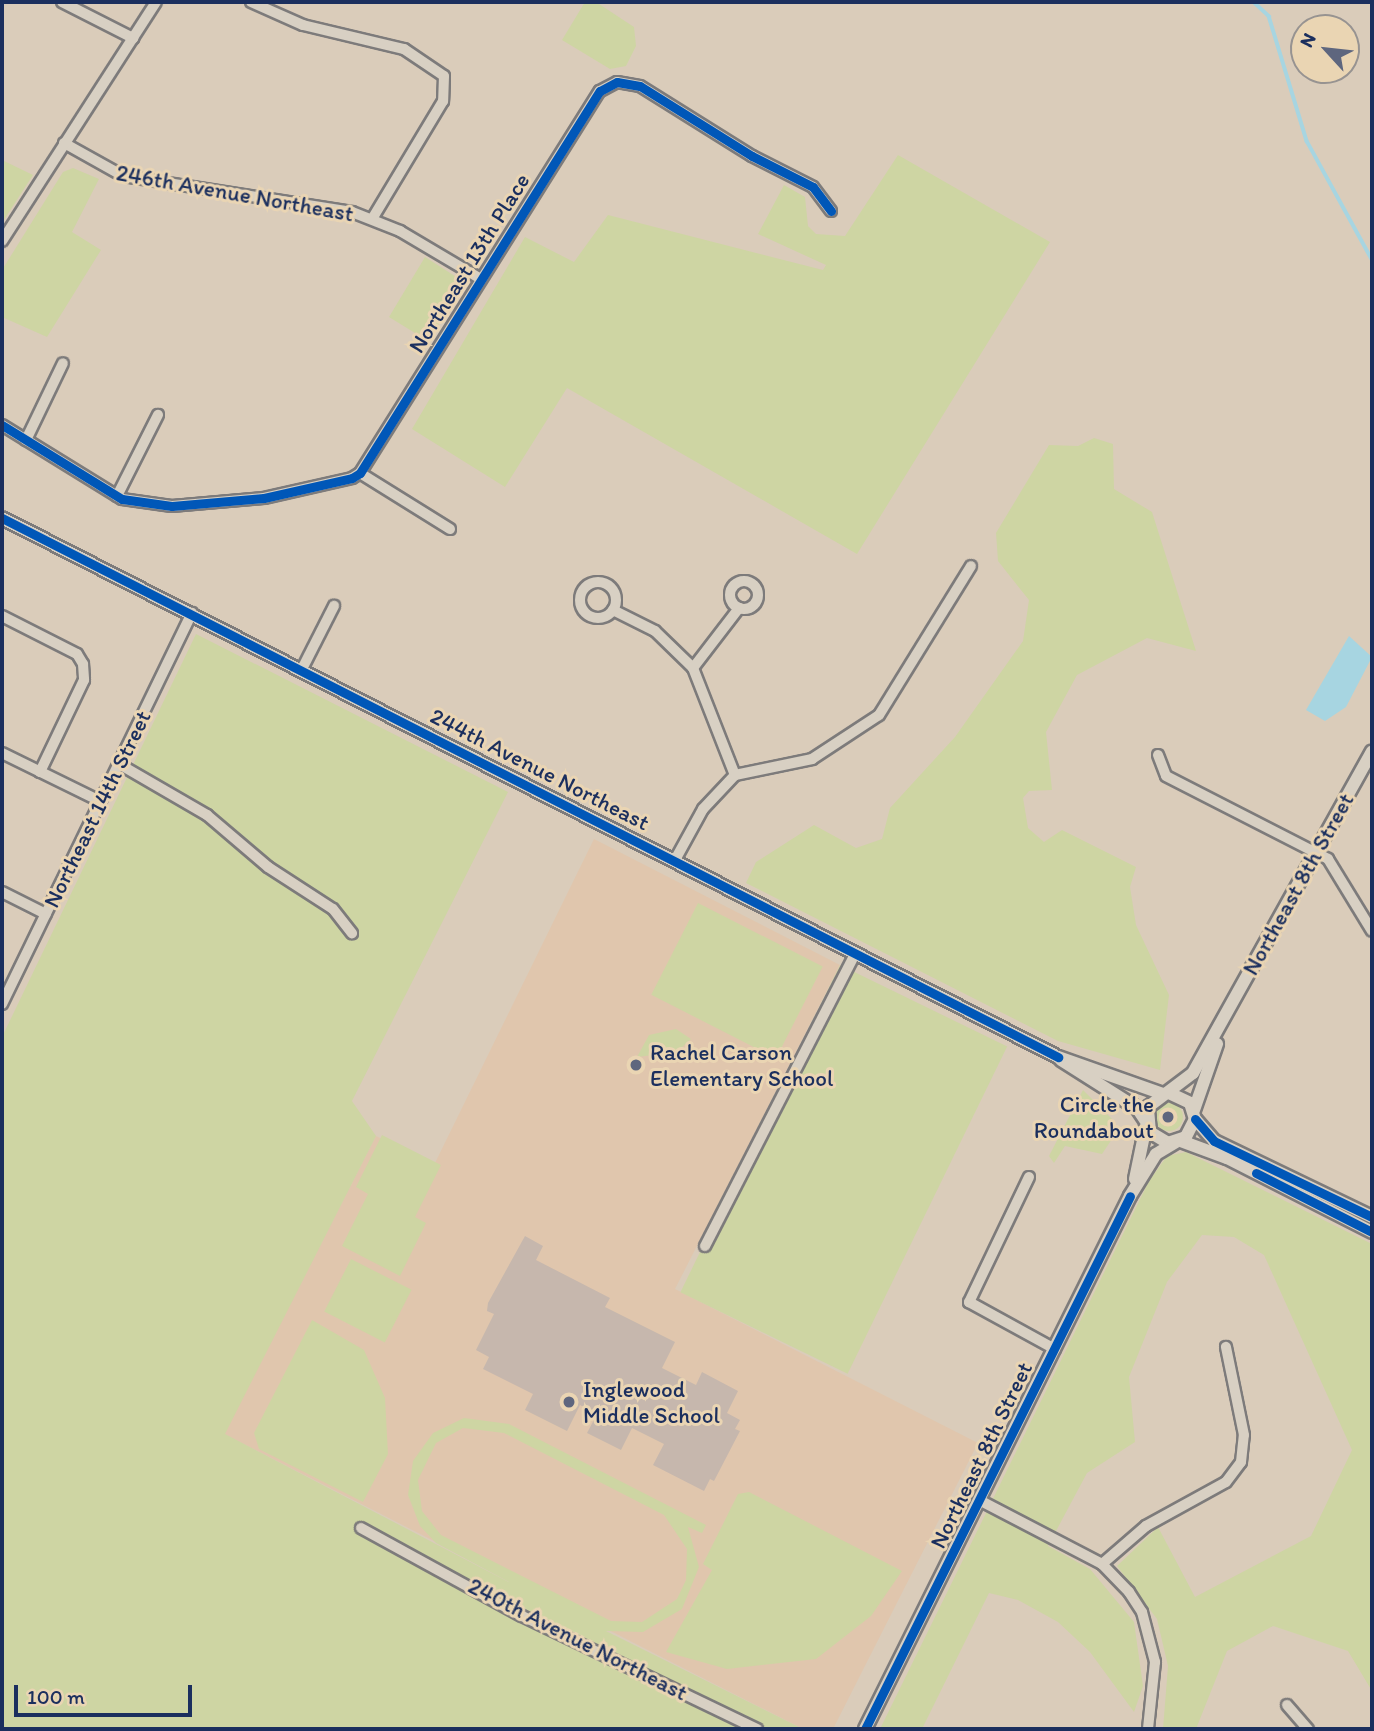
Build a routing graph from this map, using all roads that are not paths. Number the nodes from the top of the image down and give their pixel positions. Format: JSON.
{"nodes":[{"id":1,"x":62,"y":2,"type":"edge"},
{"id":2,"x":156,"y":2,"type":"edge"},
{"id":3,"x":251,"y":2,"type":"edge"},
{"id":4,"x":132,"y":38,"type":"junction"},
{"id":5,"x":64,"y":143,"type":"junction"},
{"id":6,"x":831,"y":211,"type":"dead end"},
{"id":7,"x":372,"y":219,"type":"junction"},
{"id":8,"x":2,"y":241,"type":"edge"},
{"id":9,"x":481,"y":279,"type":"junction"},
{"id":10,"x":62,"y":363,"type":"dead end"},
{"id":11,"x":158,"y":415,"type":"dead end"},
{"id":12,"x":2,"y":425,"type":"edge"},
{"id":13,"x":26,"y":440,"type":"junction"},
{"id":14,"x":360,"y":473,"type":"junction"},
{"id":15,"x":117,"y":496,"type":"junction"},
{"id":16,"x":2,"y":518,"type":"edge"},
{"id":17,"x":450,"y":529,"type":"dead end"},
{"id":18,"x":971,"y":566,"type":"dead end"},
{"id":19,"x":334,"y":606,"type":"dead end"},
{"id":20,"x":739,"y":608,"type":"dead end"},
{"id":21,"x":613,"y":610,"type":"dead end"},
{"id":22,"x":192,"y":613,"type":"junction"},
{"id":23,"x":2,"y":616,"type":"edge"},
{"id":24,"x":693,"y":668,"type":"junction"},
{"id":25,"x":302,"y":669,"type":"junction"},
{"id":26,"x":1372,"y":752,"type":"edge"},
{"id":27,"x":2,"y":753,"type":"edge"},
{"id":28,"x":1158,"y":755,"type":"dead end"},
{"id":29,"x":118,"y":764,"type":"junction"},
{"id":30,"x":40,"y":772,"type":"junction"},
{"id":31,"x":735,"y":775,"type":"junction"},
{"id":32,"x":100,"y":801,"type":"junction"},
{"id":33,"x":1314,"y":852,"type":"junction"},
{"id":34,"x":675,"y":860,"type":"junction"},
{"id":35,"x":2,"y":892,"type":"edge"},
{"id":36,"x":46,"y":914,"type":"junction"},
{"id":37,"x":1372,"y":931,"type":"edge"},
{"id":38,"x":352,"y":933,"type":"dead end"},
{"id":39,"x":855,"y":954,"type":"junction"},
{"id":40,"x":2,"y":1004,"type":"edge"},
{"id":41,"x":1224,"y":1017,"type":"junction"},
{"id":42,"x":1059,"y":1057,"type":"junction"},
{"id":43,"x":1166,"y":1093,"type":"junction"},
{"id":44,"x":1194,"y":1114,"type":"junction"},
{"id":45,"x":1146,"y":1123,"type":"junction"},
{"id":46,"x":1178,"y":1141,"type":"junction"},
{"id":47,"x":1029,"y":1177,"type":"dead end"},
{"id":48,"x":1130,"y":1196,"type":"junction"},
{"id":49,"x":1372,"y":1217,"type":"edge"},
{"id":50,"x":1372,"y":1232,"type":"edge"},
{"id":51,"x":705,"y":1246,"type":"dead end"},
{"id":52,"x":1226,"y":1347,"type":"dead end"},
{"id":53,"x":1055,"y":1349,"type":"junction"},
{"id":54,"x":981,"y":1501,"type":"junction"},
{"id":55,"x":361,"y":1528,"type":"dead end"},
{"id":56,"x":1102,"y":1564,"type":"junction"},
{"id":57,"x":1287,"y":1706,"type":"dead end"},
{"id":58,"x":757,"y":1729,"type":"edge"},
{"id":59,"x":865,"y":1729,"type":"edge"},
{"id":60,"x":1148,"y":1729,"type":"edge"},
{"id":61,"x":1308,"y":1729,"type":"edge"}],
"edges":[{"from":1,"to":4,"type":"street"},
{"from":2,"to":4,"type":"street"},
{"from":3,"to":7,"type":"street"},
{"from":4,"to":5,"type":"street"},
{"from":5,"to":7,"type":"street","name":"246th Avenue Northeast"},
{"from":5,"to":8,"type":"street"},
{"from":6,"to":9,"type":"street","name":"Northeast 13th Place"},
{"from":7,"to":9,"type":"street","name":"246th Avenue Northeast"},
{"from":9,"to":14,"type":"street","name":"Northeast 13th Place"},
{"from":10,"to":13,"type":"street"},
{"from":11,"to":15,"type":"street"},
{"from":12,"to":13,"type":"street"},
{"from":13,"to":15,"type":"street"},
{"from":14,"to":15,"type":"street"},
{"from":14,"to":17,"type":"street"},
{"from":16,"to":22,"type":"street","name":"244th Avenue Northeast"},
{"from":18,"to":31,"type":"street"},
{"from":19,"to":25,"type":"street"},
{"from":20,"to":24,"type":"street"},
{"from":21,"to":24,"type":"street"},
{"from":22,"to":25,"type":"street","name":"244th Avenue Northeast"},
{"from":22,"to":29,"type":"street","name":"Northeast 14th Street"},
{"from":23,"to":30,"type":"street"},
{"from":24,"to":31,"type":"street"},
{"from":25,"to":34,"type":"street","name":"244th Avenue Northeast"},
{"from":26,"to":33,"type":"street","name":"Northeast 8th Street"},
{"from":27,"to":30,"type":"street"},
{"from":28,"to":33,"type":"street"},
{"from":29,"to":32,"type":"street","name":"Northeast 14th Street"},
{"from":29,"to":38,"type":"street"},
{"from":30,"to":32,"type":"street"},
{"from":31,"to":34,"type":"street"},
{"from":32,"to":36,"type":"street","name":"Northeast 14th Street"},
{"from":33,"to":37,"type":"street"},
{"from":33,"to":41,"type":"street","name":"Northeast 8th Street"},
{"from":34,"to":39,"type":"street","name":"244th Avenue Northeast"},
{"from":35,"to":36,"type":"street"},
{"from":36,"to":40,"type":"street","name":"Northeast 14th Street"},
{"from":39,"to":42,"type":"street","name":"244th Avenue Northeast"},
{"from":39,"to":51,"type":"street"},
{"from":41,"to":43,"type":"street","name":"Northeast 8th Street"},
{"from":41,"to":44,"type":"street","name":"Northeast 8th Street"},
{"from":42,"to":43,"type":"street","name":"244th Avenue Northeast"},
{"from":42,"to":45,"type":"street","name":"244th Avenue Northeast"},
{"from":43,"to":44,"type":"street"},
{"from":43,"to":45,"type":"street"},
{"from":44,"to":46,"type":"street"},
{"from":44,"to":49,"type":"street"},
{"from":45,"to":46,"type":"street"},
{"from":45,"to":48,"type":"street","name":"Northeast 8th Street"},
{"from":46,"to":48,"type":"street","name":"Northeast 8th Street"},
{"from":46,"to":50,"type":"street"},
{"from":47,"to":53,"type":"street"},
{"from":48,"to":53,"type":"street","name":"Northeast 8th Street"},
{"from":52,"to":56,"type":"street"},
{"from":53,"to":54,"type":"street","name":"Northeast 8th Street"},
{"from":54,"to":56,"type":"street"},
{"from":54,"to":59,"type":"street","name":"Northeast 8th Street"},
{"from":55,"to":58,"type":"street","name":"240th Avenue Northeast"},
{"from":56,"to":60,"type":"street"},
{"from":57,"to":61,"type":"street"}]}
